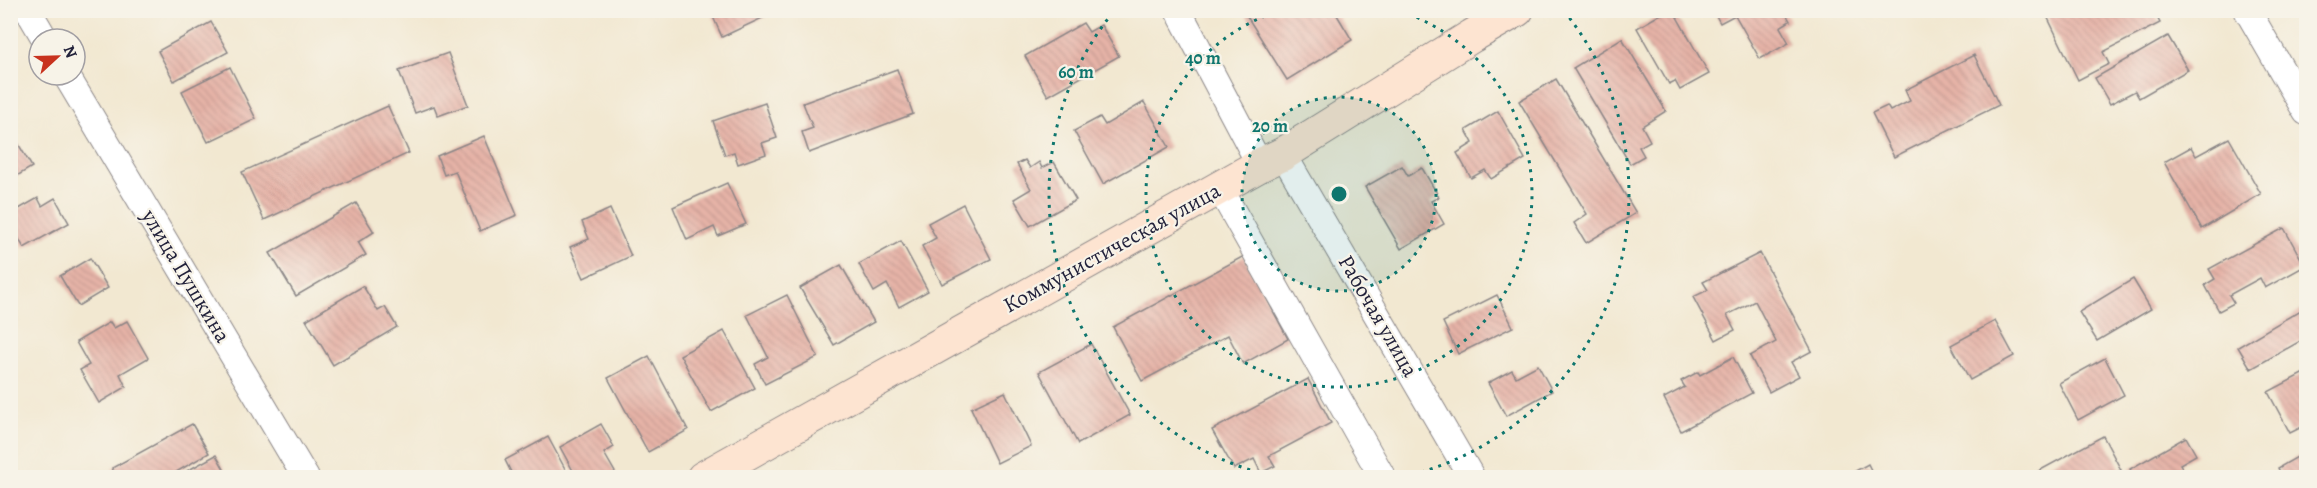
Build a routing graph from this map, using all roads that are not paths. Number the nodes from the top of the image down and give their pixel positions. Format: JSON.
{"nodes":[{"id":1,"x":28,"y":10,"type":"edge"},
{"id":2,"x":1178,"y":10,"type":"edge"},
{"id":3,"x":1517,"y":10,"type":"edge"},
{"id":4,"x":2247,"y":10,"type":"edge"},
{"id":5,"x":38,"y":27,"type":"edge"},
{"id":6,"x":73,"y":87,"type":"edge"},
{"id":7,"x":2307,"y":112,"type":"edge"},
{"id":8,"x":1271,"y":159,"type":"junction"},
{"id":9,"x":1219,"y":188,"type":"junction"},
{"id":10,"x":306,"y":477,"type":"edge"},
{"id":11,"x":704,"y":477,"type":"edge"},
{"id":12,"x":1383,"y":477,"type":"edge"},
{"id":13,"x":1472,"y":477,"type":"edge"}],
"edges":[{"from":1,"to":5,"type":"street"},
{"from":2,"to":8,"type":"street","name":"Рабочая улица"},
{"from":3,"to":8,"type":"street","name":"Коммунистическая улица"},
{"from":4,"to":7,"type":"street"},
{"from":6,"to":10,"type":"street","name":"улица Пушкина"},
{"from":8,"to":9,"type":"street","name":"Коммунистическая улица"},
{"from":8,"to":13,"type":"street","name":"Рабочая улица"},
{"from":9,"to":11,"type":"street","name":"Коммунистическая улица"},
{"from":9,"to":12,"type":"street"}]}
